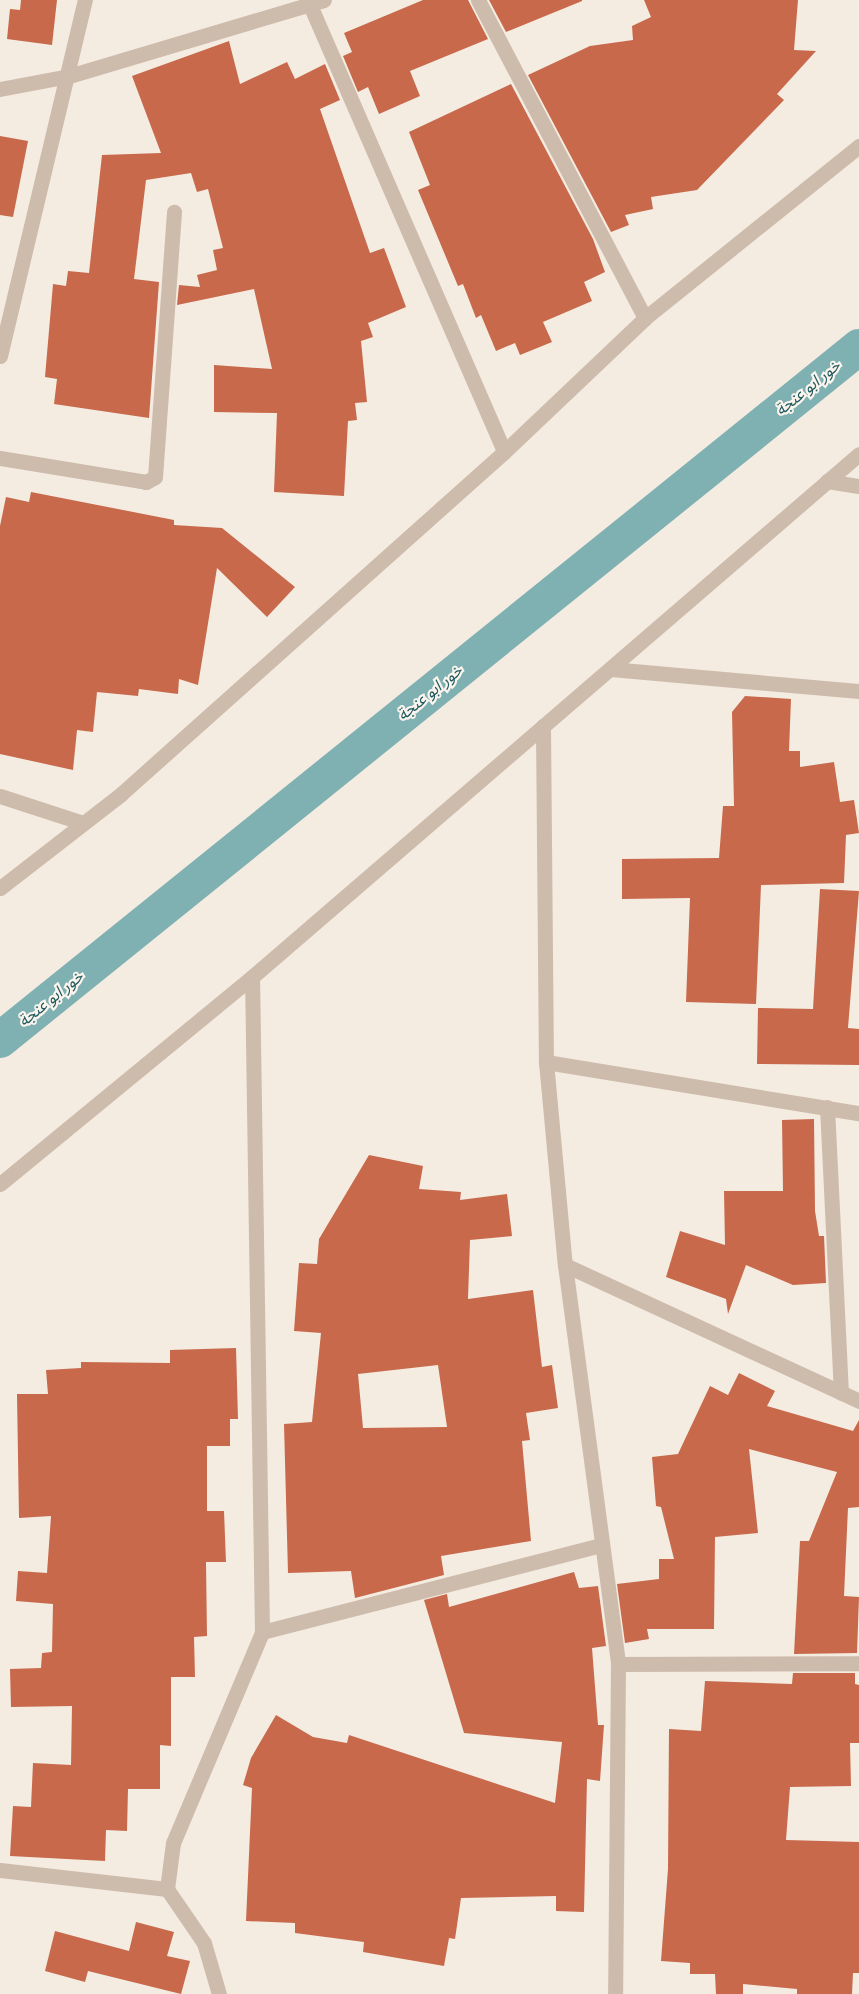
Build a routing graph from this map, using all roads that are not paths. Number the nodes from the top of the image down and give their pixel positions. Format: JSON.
{"nodes":[{"id":1,"x":85,"y":0,"type":"edge"},
{"id":2,"x":478,"y":0,"type":"edge"},
{"id":3,"x":317,"y":2,"type":"edge"},
{"id":4,"x":69,"y":76,"type":"junction"},
{"id":5,"x":0,"y":89,"type":"edge"},
{"id":6,"x":859,"y":146,"type":"edge"},
{"id":7,"x":174,"y":212,"type":"dead end"},
{"id":8,"x":645,"y":318,"type":"junction"},
{"id":9,"x":0,"y":356,"type":"edge"},
{"id":10,"x":504,"y":452,"type":"junction"},
{"id":11,"x":859,"y":454,"type":"edge"},
{"id":12,"x":0,"y":459,"type":"edge"},
{"id":13,"x":827,"y":482,"type":"junction"},
{"id":14,"x":859,"y":486,"type":"edge"},
{"id":15,"x":611,"y":669,"type":"junction"},
{"id":16,"x":859,"y":691,"type":"edge"},
{"id":17,"x":543,"y":726,"type":"junction"},
{"id":18,"x":0,"y":796,"type":"edge"},
{"id":19,"x":83,"y":823,"type":"junction"},
{"id":20,"x":0,"y":888,"type":"edge"},
{"id":21,"x":252,"y":977,"type":"junction"},
{"id":22,"x":546,"y":1062,"type":"junction"},
{"id":23,"x":827,"y":1107,"type":"junction"},
{"id":24,"x":859,"y":1113,"type":"edge"},
{"id":25,"x":0,"y":1184,"type":"edge"},
{"id":26,"x":565,"y":1265,"type":"junction"},
{"id":27,"x":841,"y":1393,"type":"junction"},
{"id":28,"x":859,"y":1401,"type":"edge"},
{"id":29,"x":600,"y":1545,"type":"junction"},
{"id":30,"x":262,"y":1632,"type":"junction"},
{"id":31,"x":859,"y":1663,"type":"edge"},
{"id":32,"x":618,"y":1664,"type":"junction"},
{"id":33,"x":0,"y":1870,"type":"edge"},
{"id":34,"x":168,"y":1889,"type":"junction"},
{"id":35,"x":219,"y":1994,"type":"edge"},
{"id":36,"x":615,"y":1994,"type":"edge"}],
"edges":[{"from":1,"to":4,"type":"street"},
{"from":2,"to":8,"type":"street"},
{"from":3,"to":4,"type":"street"},
{"from":3,"to":10,"type":"street"},
{"from":4,"to":5,"type":"street"},
{"from":4,"to":9,"type":"street"},
{"from":6,"to":8,"type":"street"},
{"from":7,"to":12,"type":"street"},
{"from":8,"to":10,"type":"street"},
{"from":10,"to":19,"type":"street"},
{"from":11,"to":13,"type":"street"},
{"from":13,"to":14,"type":"street"},
{"from":13,"to":15,"type":"street"},
{"from":15,"to":16,"type":"street"},
{"from":15,"to":17,"type":"street"},
{"from":17,"to":21,"type":"street"},
{"from":17,"to":22,"type":"street"},
{"from":18,"to":19,"type":"street"},
{"from":19,"to":20,"type":"street"},
{"from":21,"to":25,"type":"street"},
{"from":21,"to":30,"type":"street"},
{"from":22,"to":23,"type":"street"},
{"from":22,"to":26,"type":"street"},
{"from":23,"to":24,"type":"street"},
{"from":23,"to":27,"type":"street"},
{"from":26,"to":27,"type":"street"},
{"from":26,"to":29,"type":"street"},
{"from":27,"to":28,"type":"street"},
{"from":29,"to":30,"type":"street"},
{"from":29,"to":32,"type":"street"},
{"from":30,"to":34,"type":"street"},
{"from":31,"to":32,"type":"street"},
{"from":32,"to":36,"type":"street"},
{"from":33,"to":34,"type":"street"},
{"from":34,"to":35,"type":"street"}]}
